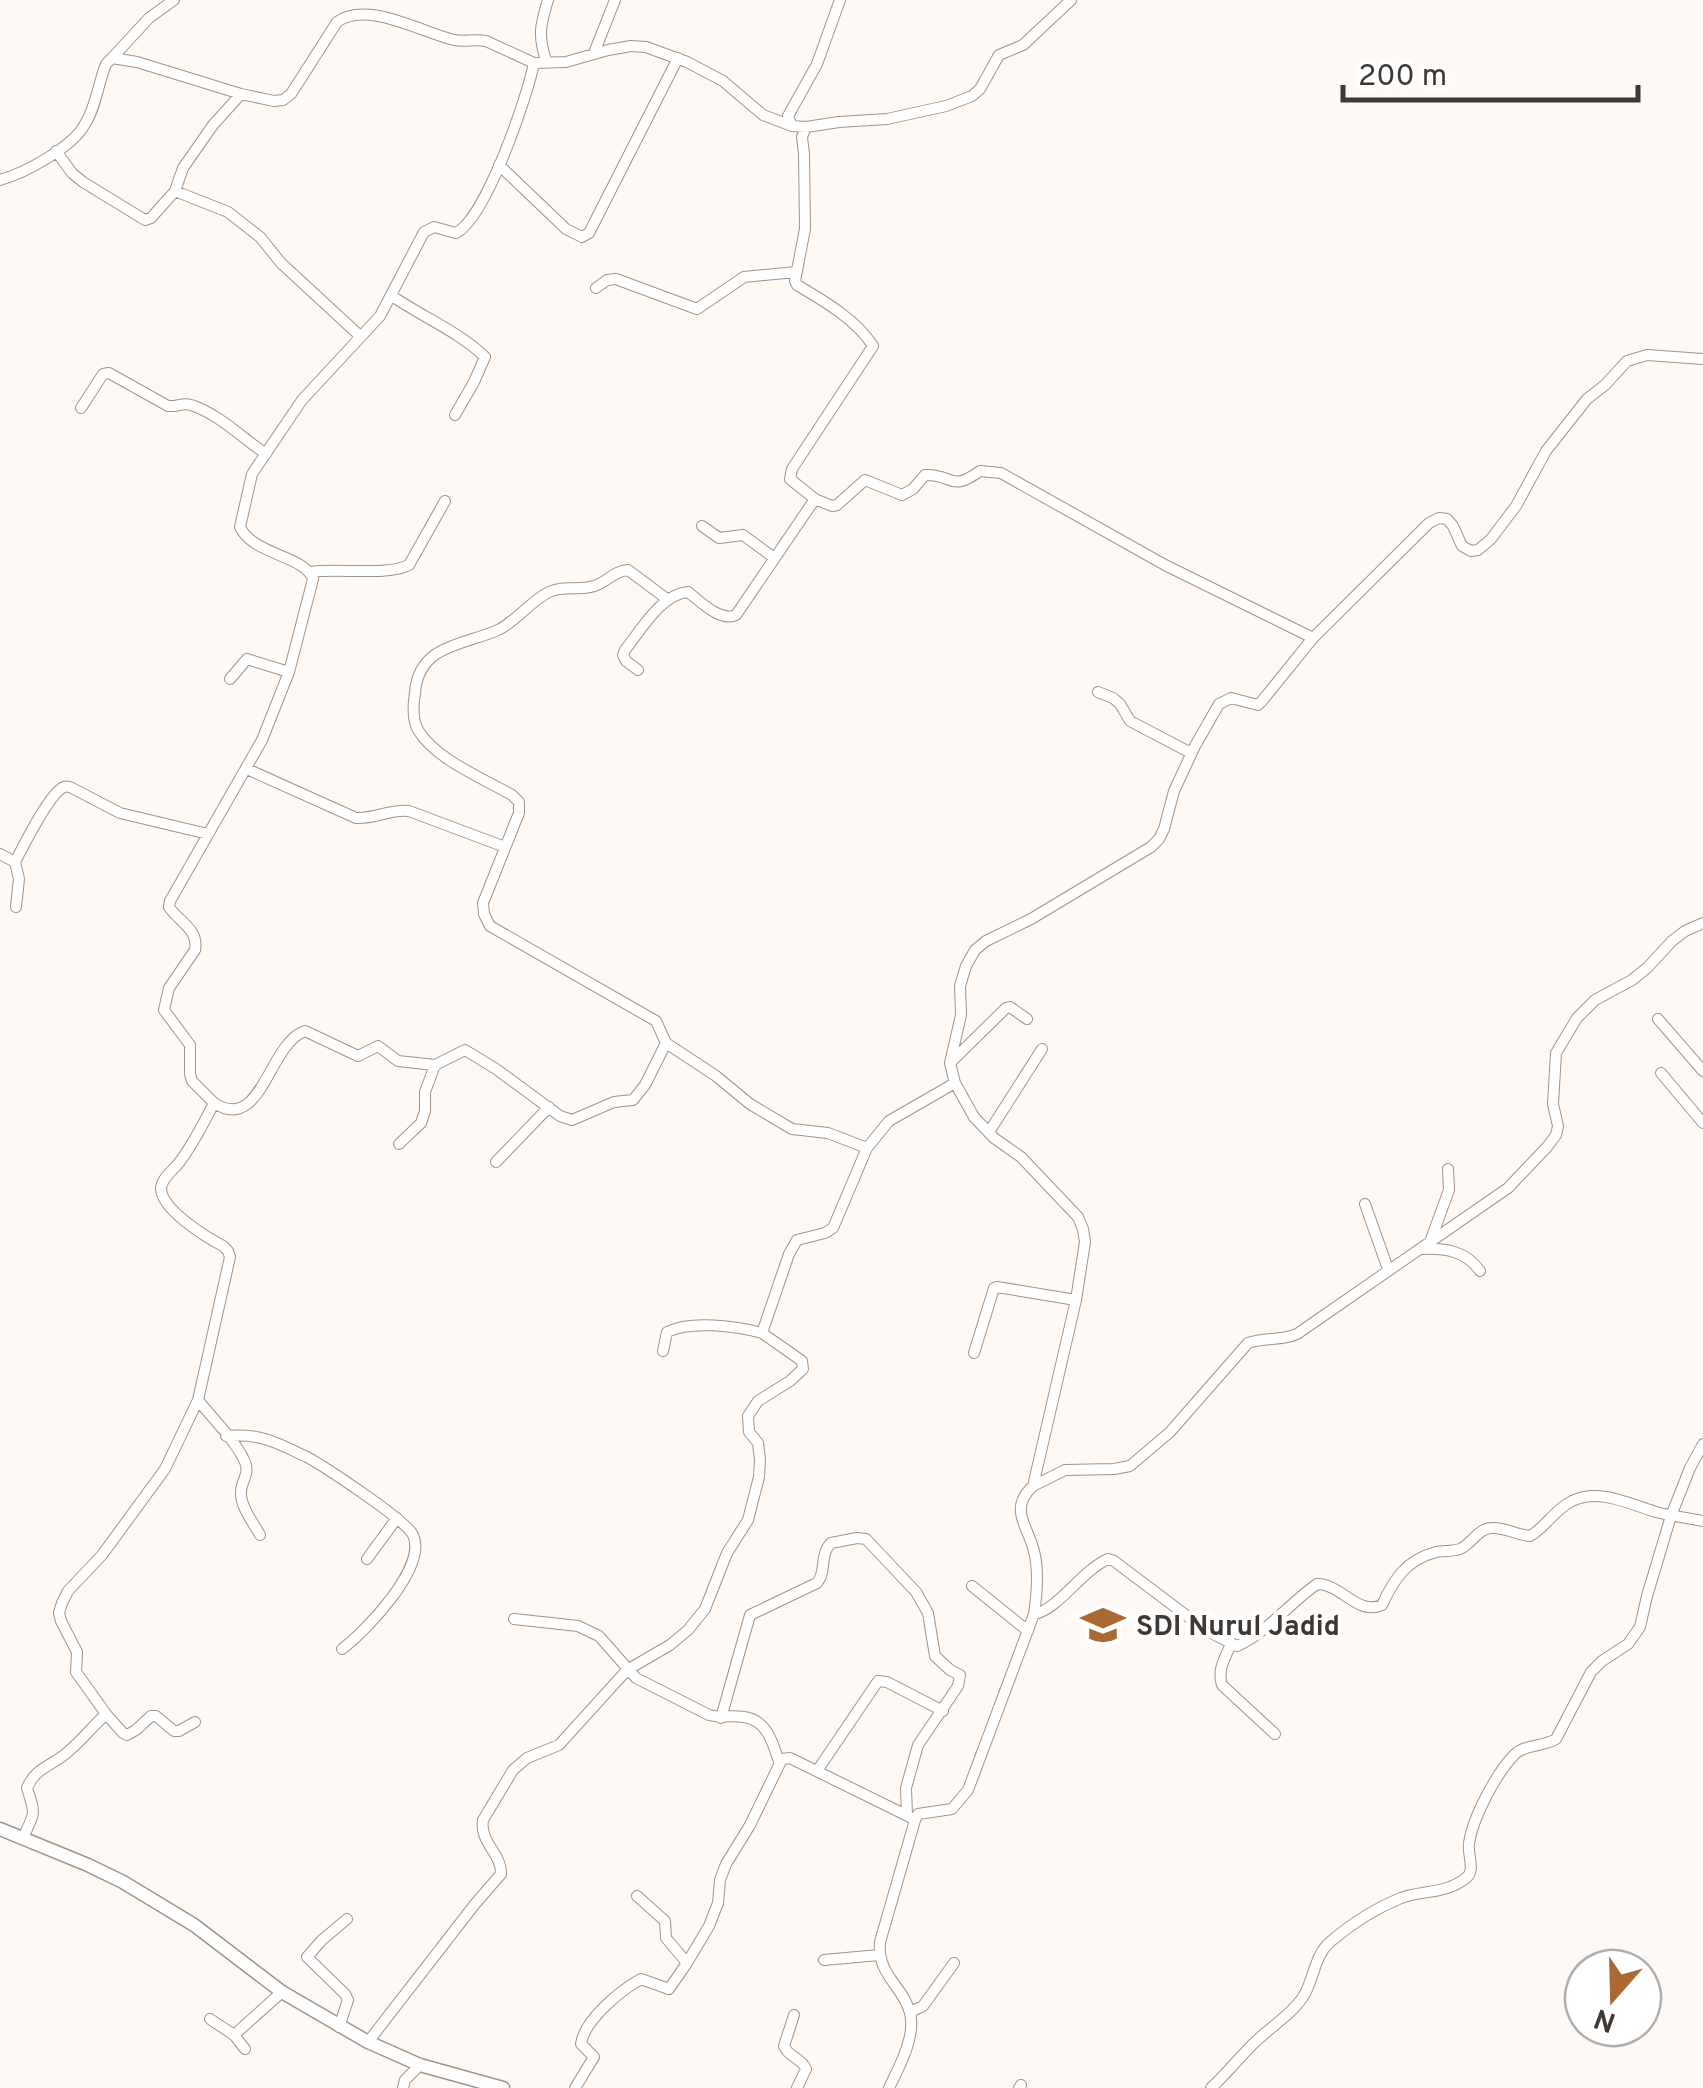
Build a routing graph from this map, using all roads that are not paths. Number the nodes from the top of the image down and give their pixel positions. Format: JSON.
{"nodes":[{"id":1,"x":174,"y":0,"type":"edge"},
{"id":2,"x":548,"y":0,"type":"edge"},
{"id":3,"x":616,"y":0,"type":"edge"},
{"id":4,"x":840,"y":0,"type":"edge"},
{"id":5,"x":1071,"y":0,"type":"edge"},
{"id":6,"x":594,"y":53,"type":"junction"},
{"id":7,"x":112,"y":58,"type":"junction"},
{"id":8,"x":678,"y":58,"type":"junction"},
{"id":9,"x":540,"y":62,"type":"junction"},
{"id":10,"x":241,"y":94,"type":"junction"},
{"id":11,"x":792,"y":126,"type":"junction"},
{"id":12,"x":806,"y":127,"type":"junction"},
{"id":13,"x":56,"y":151,"type":"junction"},
{"id":14,"x":498,"y":164,"type":"junction"},
{"id":15,"x":0,"y":180,"type":"edge"},
{"id":16,"x":175,"y":190,"type":"junction"},
{"id":17,"x":796,"y":272,"type":"junction"},
{"id":18,"x":596,"y":288,"type":"dead end"},
{"id":19,"x":392,"y":296,"type":"junction"},
{"id":20,"x":360,"y":336,"type":"junction"},
{"id":21,"x":1703,"y":359,"type":"edge"},
{"id":22,"x":82,"y":408,"type":"dead end"},
{"id":23,"x":454,"y":415,"type":"dead end"},
{"id":24,"x":266,"y":454,"type":"junction"},
{"id":25,"x":815,"y":499,"type":"junction"},
{"id":26,"x":445,"y":501,"type":"dead end"},
{"id":27,"x":702,"y":526,"type":"dead end"},
{"id":28,"x":774,"y":557,"type":"junction"},
{"id":29,"x":310,"y":572,"type":"junction"},
{"id":30,"x":666,"y":599,"type":"junction"},
{"id":31,"x":1313,"y":638,"type":"junction"},
{"id":32,"x":638,"y":670,"type":"dead end"},
{"id":33,"x":289,"y":672,"type":"junction"},
{"id":34,"x":230,"y":680,"type":"dead end"},
{"id":35,"x":1098,"y":692,"type":"dead end"},
{"id":36,"x":1191,"y":753,"type":"junction"},
{"id":37,"x":247,"y":769,"type":"junction"},
{"id":38,"x":208,"y":834,"type":"junction"},
{"id":39,"x":505,"y":847,"type":"junction"},
{"id":40,"x":0,"y":854,"type":"edge"},
{"id":41,"x":15,"y":862,"type":"junction"},
{"id":42,"x":16,"y":907,"type":"dead end"},
{"id":43,"x":1703,"y":923,"type":"edge"},
{"id":44,"x":1027,"y":1019,"type":"dead end"},
{"id":45,"x":1658,"y":1019,"type":"dead end"},
{"id":46,"x":666,"y":1044,"type":"junction"},
{"id":47,"x":1042,"y":1049,"type":"dead end"},
{"id":48,"x":950,"y":1062,"type":"junction"},
{"id":49,"x":435,"y":1065,"type":"junction"},
{"id":50,"x":1703,"y":1071,"type":"edge"},
{"id":51,"x":1661,"y":1074,"type":"dead end"},
{"id":52,"x":954,"y":1083,"type":"junction"},
{"id":53,"x":214,"y":1103,"type":"junction"},
{"id":54,"x":549,"y":1108,"type":"junction"},
{"id":55,"x":1703,"y":1123,"type":"edge"},
{"id":56,"x":989,"y":1132,"type":"junction"},
{"id":57,"x":399,"y":1144,"type":"dead end"},
{"id":58,"x":867,"y":1148,"type":"junction"},
{"id":59,"x":496,"y":1162,"type":"dead end"},
{"id":60,"x":1448,"y":1168,"type":"dead end"},
{"id":61,"x":1365,"y":1204,"type":"dead end"},
{"id":62,"x":1426,"y":1246,"type":"junction"},
{"id":63,"x":1388,"y":1269,"type":"junction"},
{"id":64,"x":1480,"y":1271,"type":"dead end"},
{"id":65,"x":1076,"y":1300,"type":"junction"},
{"id":66,"x":762,"y":1333,"type":"junction"},
{"id":67,"x":663,"y":1351,"type":"dead end"},
{"id":68,"x":974,"y":1352,"type":"dead end"},
{"id":69,"x":198,"y":1400,"type":"junction"},
{"id":70,"x":226,"y":1436,"type":"junction"},
{"id":71,"x":1703,"y":1444,"type":"edge"},
{"id":72,"x":1033,"y":1486,"type":"junction"},
{"id":73,"x":1672,"y":1516,"type":"junction"},
{"id":74,"x":396,"y":1518,"type":"junction"},
{"id":75,"x":1703,"y":1521,"type":"edge"},
{"id":76,"x":260,"y":1535,"type":"dead end"},
{"id":77,"x":367,"y":1560,"type":"dead end"},
{"id":78,"x":972,"y":1586,"type":"dead end"},
{"id":79,"x":1034,"y":1614,"type":"junction"},
{"id":80,"x":514,"y":1619,"type":"dead end"},
{"id":81,"x":1028,"y":1631,"type":"junction"},
{"id":82,"x":1231,"y":1644,"type":"junction"},
{"id":83,"x":342,"y":1649,"type":"dead end"},
{"id":84,"x":627,"y":1670,"type":"junction"},
{"id":85,"x":943,"y":1711,"type":"junction"},
{"id":86,"x":106,"y":1714,"type":"junction"},
{"id":87,"x":721,"y":1718,"type":"junction"},
{"id":88,"x":195,"y":1722,"type":"dead end"},
{"id":89,"x":1275,"y":1734,"type":"dead end"},
{"id":90,"x":779,"y":1762,"type":"junction"},
{"id":91,"x":817,"y":1770,"type":"junction"},
{"id":92,"x":911,"y":1818,"type":"junction"},
{"id":93,"x":0,"y":1829,"type":"edge"},
{"id":94,"x":23,"y":1837,"type":"junction"},
{"id":95,"x":638,"y":1896,"type":"dead end"},
{"id":96,"x":348,"y":1919,"type":"dead end"},
{"id":97,"x":879,"y":1955,"type":"junction"},
{"id":98,"x":824,"y":1960,"type":"dead end"},
{"id":99,"x":954,"y":1962,"type":"dead end"},
{"id":100,"x":687,"y":1963,"type":"junction"},
{"id":101,"x":282,"y":1992,"type":"junction"},
{"id":102,"x":910,"y":2012,"type":"junction"},
{"id":103,"x":794,"y":2015,"type":"dead end"},
{"id":104,"x":210,"y":2019,"type":"dead end"},
{"id":105,"x":340,"y":2027,"type":"junction"},
{"id":106,"x":234,"y":2035,"type":"junction"},
{"id":107,"x":368,"y":2042,"type":"junction"},
{"id":108,"x":246,"y":2049,"type":"dead end"},
{"id":109,"x":420,"y":2065,"type":"junction"},
{"id":110,"x":403,"y":2088,"type":"edge"},
{"id":111,"x":503,"y":2088,"type":"edge"},
{"id":112,"x":575,"y":2088,"type":"edge"},
{"id":113,"x":797,"y":2088,"type":"edge"},
{"id":114,"x":889,"y":2088,"type":"edge"},
{"id":115,"x":1211,"y":2088,"type":"edge"}],
"edges":[{"from":1,"to":7,"type":"street"},
{"from":2,"to":9,"type":"street"},
{"from":3,"to":6,"type":"street"},
{"from":4,"to":11,"type":"street"},
{"from":5,"to":12,"type":"street"},
{"from":6,"to":8,"type":"street"},
{"from":6,"to":9,"type":"street"},
{"from":7,"to":10,"type":"street"},
{"from":7,"to":13,"type":"street"},
{"from":8,"to":11,"type":"street"},
{"from":8,"to":14,"type":"street"},
{"from":9,"to":10,"type":"street"},
{"from":9,"to":14,"type":"street"},
{"from":10,"to":16,"type":"street"},
{"from":11,"to":12,"type":"street"},
{"from":12,"to":17,"type":"street"},
{"from":13,"to":15,"type":"street"},
{"from":13,"to":16,"type":"street"},
{"from":14,"to":19,"type":"street"},
{"from":16,"to":20,"type":"street"},
{"from":17,"to":18,"type":"street"},
{"from":17,"to":25,"type":"street"},
{"from":19,"to":20,"type":"street"},
{"from":19,"to":23,"type":"street"},
{"from":20,"to":24,"type":"street"},
{"from":21,"to":31,"type":"street"},
{"from":22,"to":24,"type":"street"},
{"from":24,"to":29,"type":"street"},
{"from":25,"to":28,"type":"street"},
{"from":25,"to":31,"type":"street"},
{"from":26,"to":29,"type":"street"},
{"from":27,"to":28,"type":"street"},
{"from":28,"to":30,"type":"street"},
{"from":29,"to":33,"type":"street"},
{"from":30,"to":32,"type":"street"},
{"from":30,"to":39,"type":"street"},
{"from":31,"to":36,"type":"street"},
{"from":33,"to":34,"type":"street"},
{"from":33,"to":37,"type":"street"},
{"from":35,"to":36,"type":"street"},
{"from":36,"to":48,"type":"street"},
{"from":37,"to":38,"type":"street"},
{"from":37,"to":39,"type":"street"},
{"from":38,"to":41,"type":"street"},
{"from":38,"to":53,"type":"street"},
{"from":39,"to":46,"type":"street"},
{"from":40,"to":41,"type":"street"},
{"from":41,"to":42,"type":"street"},
{"from":43,"to":62,"type":"street"},
{"from":44,"to":48,"type":"street"},
{"from":45,"to":50,"type":"street"},
{"from":46,"to":54,"type":"street"},
{"from":46,"to":58,"type":"street"},
{"from":47,"to":56,"type":"street"},
{"from":48,"to":52,"type":"street"},
{"from":49,"to":53,"type":"street"},
{"from":49,"to":54,"type":"street"},
{"from":49,"to":57,"type":"street"},
{"from":51,"to":55,"type":"street"},
{"from":52,"to":56,"type":"street"},
{"from":52,"to":58,"type":"street"},
{"from":53,"to":69,"type":"street"},
{"from":54,"to":59,"type":"street"},
{"from":56,"to":65,"type":"street"},
{"from":58,"to":66,"type":"street"},
{"from":60,"to":62,"type":"street"},
{"from":61,"to":63,"type":"street"},
{"from":62,"to":63,"type":"street"},
{"from":62,"to":64,"type":"street"},
{"from":63,"to":72,"type":"street"},
{"from":65,"to":68,"type":"street"},
{"from":65,"to":72,"type":"street"},
{"from":66,"to":67,"type":"street"},
{"from":66,"to":84,"type":"street"},
{"from":69,"to":70,"type":"street"},
{"from":69,"to":86,"type":"street"},
{"from":70,"to":74,"type":"street"},
{"from":70,"to":76,"type":"street"},
{"from":71,"to":73,"type":"street"},
{"from":72,"to":79,"type":"street"},
{"from":73,"to":75,"type":"street"},
{"from":73,"to":82,"type":"street"},
{"from":73,"to":115,"type":"street"},
{"from":74,"to":77,"type":"street"},
{"from":74,"to":83,"type":"street"},
{"from":78,"to":81,"type":"street"},
{"from":79,"to":81,"type":"street"},
{"from":79,"to":82,"type":"street"},
{"from":80,"to":84,"type":"street"},
{"from":81,"to":92,"type":"street"},
{"from":82,"to":89,"type":"street"},
{"from":84,"to":87,"type":"street"},
{"from":84,"to":107,"type":"street"},
{"from":85,"to":87,"type":"street"},
{"from":85,"to":91,"type":"street"},
{"from":85,"to":92,"type":"street"},
{"from":86,"to":88,"type":"street"},
{"from":86,"to":94,"type":"street"},
{"from":87,"to":90,"type":"street"},
{"from":90,"to":91,"type":"street"},
{"from":90,"to":100,"type":"street"},
{"from":91,"to":92,"type":"street"},
{"from":92,"to":97,"type":"street"},
{"from":93,"to":94,"type":"street"},
{"from":94,"to":101,"type":"street"},
{"from":95,"to":100,"type":"street"},
{"from":96,"to":105,"type":"street"},
{"from":97,"to":98,"type":"street"},
{"from":97,"to":102,"type":"street"},
{"from":99,"to":102,"type":"street"},
{"from":100,"to":112,"type":"street"},
{"from":101,"to":105,"type":"street"},
{"from":101,"to":106,"type":"street"},
{"from":102,"to":114,"type":"street"},
{"from":103,"to":113,"type":"street"},
{"from":104,"to":106,"type":"street"},
{"from":105,"to":107,"type":"street"},
{"from":106,"to":108,"type":"street"},
{"from":107,"to":109,"type":"street"},
{"from":109,"to":110,"type":"street"},
{"from":109,"to":111,"type":"street"}]}
